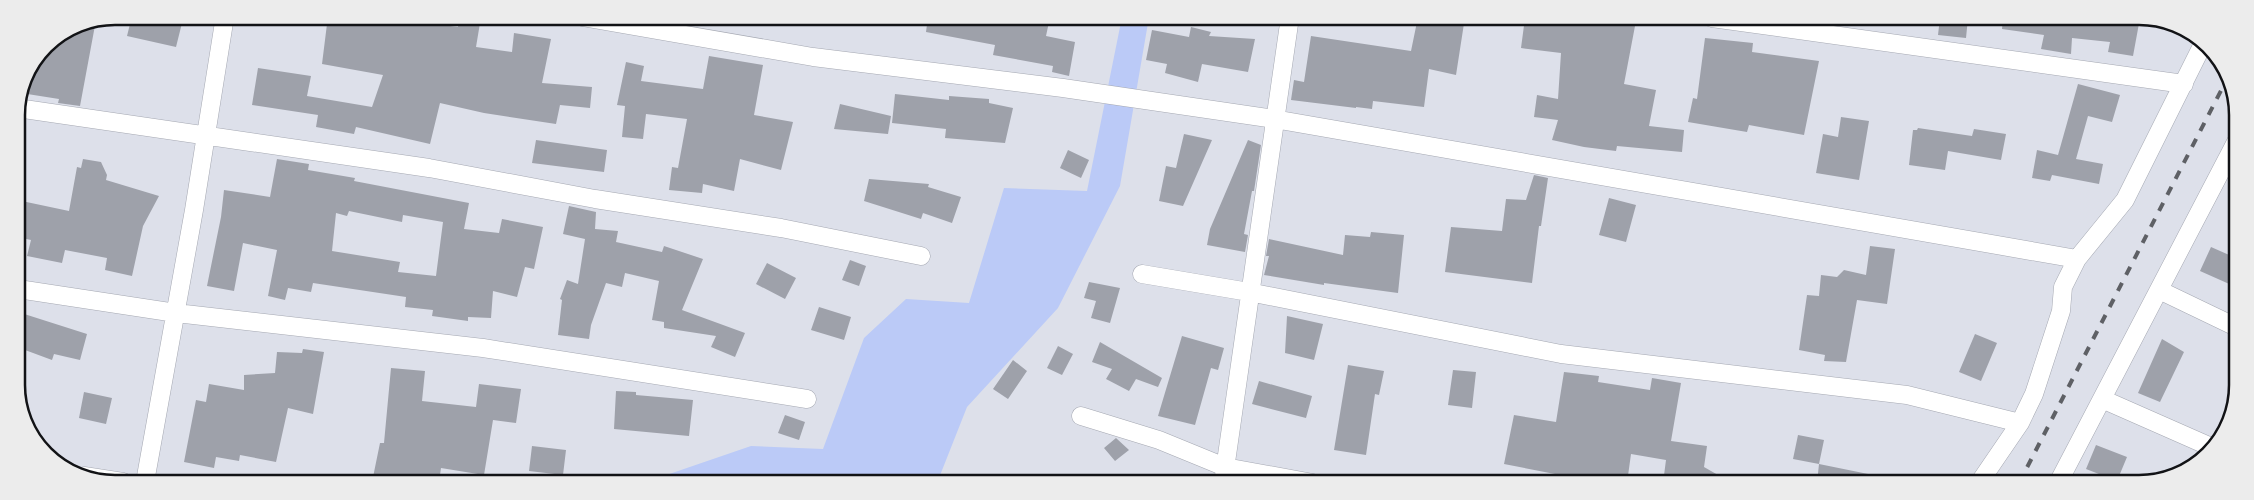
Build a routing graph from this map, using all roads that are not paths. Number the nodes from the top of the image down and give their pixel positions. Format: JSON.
{"nodes":[{"id":1,"x":223,"y":25,"type":"edge"},
{"id":2,"x":628,"y":25,"type":"edge"},
{"id":3,"x":1289,"y":25,"type":"edge"},
{"id":4,"x":1762,"y":25,"type":"edge"},
{"id":5,"x":2201,"y":49,"type":"edge"},
{"id":6,"x":2184,"y":84,"type":"junction"},
{"id":7,"x":25,"y":109,"type":"edge"},
{"id":8,"x":1274,"y":119,"type":"junction"},
{"id":9,"x":206,"y":136,"type":"junction"},
{"id":10,"x":2229,"y":155,"type":"edge"},
{"id":11,"x":922,"y":256,"type":"dead end"},
{"id":12,"x":2077,"y":259,"type":"junction"},
{"id":13,"x":1142,"y":274,"type":"dead end"},
{"id":14,"x":25,"y":290,"type":"edge"},
{"id":15,"x":2158,"y":290,"type":"junction"},
{"id":16,"x":1249,"y":292,"type":"junction"},
{"id":17,"x":176,"y":313,"type":"junction"},
{"id":18,"x":2229,"y":324,"type":"edge"},
{"id":19,"x":807,"y":398,"type":"dead end"},
{"id":20,"x":2102,"y":399,"type":"junction"},
{"id":21,"x":1081,"y":416,"type":"dead end"},
{"id":22,"x":2020,"y":423,"type":"junction"},
{"id":23,"x":2206,"y":445,"type":"edge"},
{"id":24,"x":147,"y":475,"type":"edge"},
{"id":25,"x":1224,"y":475,"type":"edge"},
{"id":26,"x":1985,"y":475,"type":"edge"},
{"id":27,"x":2063,"y":475,"type":"edge"}],
"edges":[{"from":1,"to":9,"type":"street"},
{"from":2,"to":8,"type":"street"},
{"from":3,"to":8,"type":"street"},
{"from":4,"to":6,"type":"street"},
{"from":5,"to":6,"type":"street"},
{"from":6,"to":12,"type":"street"},
{"from":7,"to":9,"type":"street"},
{"from":8,"to":12,"type":"street"},
{"from":8,"to":16,"type":"street"},
{"from":9,"to":11,"type":"street"},
{"from":9,"to":17,"type":"street"},
{"from":10,"to":15,"type":"street"},
{"from":12,"to":22,"type":"street"},
{"from":13,"to":16,"type":"street"},
{"from":14,"to":17,"type":"street"},
{"from":15,"to":18,"type":"street"},
{"from":15,"to":20,"type":"street"},
{"from":16,"to":22,"type":"street"},
{"from":16,"to":25,"type":"street"},
{"from":17,"to":19,"type":"street"},
{"from":17,"to":24,"type":"street"},
{"from":20,"to":23,"type":"street"},
{"from":20,"to":27,"type":"street"},
{"from":21,"to":25,"type":"street"},
{"from":22,"to":26,"type":"street"}]}
